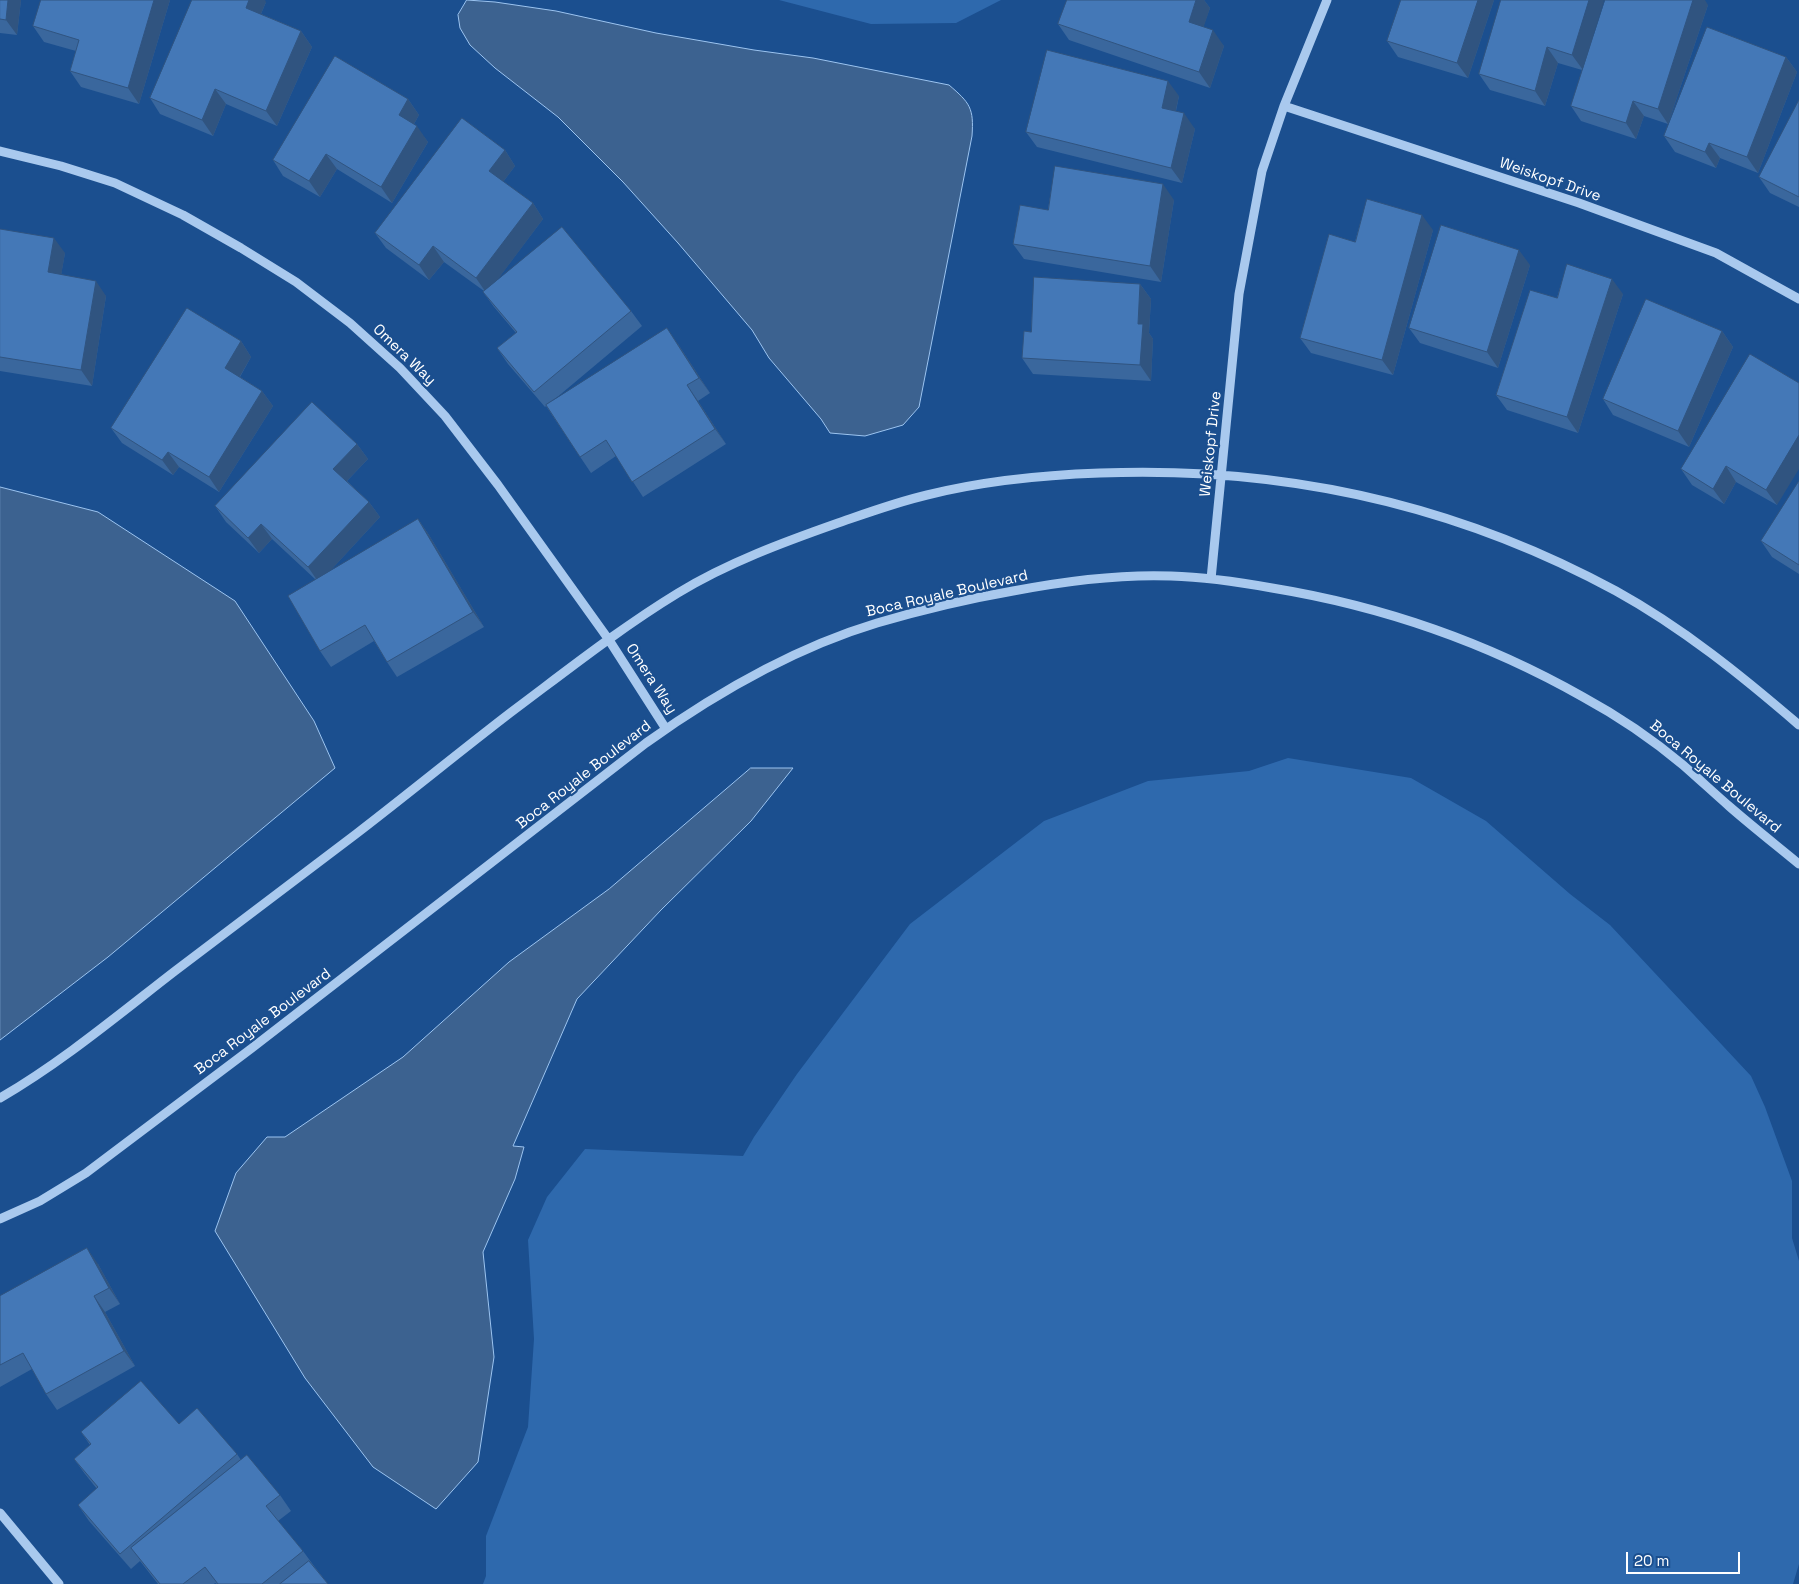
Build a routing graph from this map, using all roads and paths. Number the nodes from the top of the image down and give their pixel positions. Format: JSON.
{"nodes":[{"id":1,"x":1327,"y":0,"type":"edge"},
{"id":2,"x":1284,"y":106,"type":"junction"},
{"id":3,"x":0,"y":151,"type":"edge"},
{"id":4,"x":1799,"y":298,"type":"edge"},
{"id":5,"x":1221,"y":475,"type":"junction"},
{"id":6,"x":1211,"y":580,"type":"junction"},
{"id":7,"x":609,"y":640,"type":"junction"},
{"id":8,"x":1799,"y":725,"type":"edge"},
{"id":9,"x":666,"y":729,"type":"junction"},
{"id":10,"x":1799,"y":864,"type":"edge"},
{"id":11,"x":0,"y":1098,"type":"edge"},
{"id":12,"x":0,"y":1219,"type":"edge"},
{"id":13,"x":0,"y":1513,"type":"edge"},
{"id":14,"x":59,"y":1584,"type":"edge"}],
"edges":[{"from":1,"to":2,"type":"street","name":"Weiskopf Drive"},
{"from":2,"to":4,"type":"street","name":"Weiskopf Drive"},
{"from":2,"to":5,"type":"street","name":"Weiskopf Drive"},
{"from":3,"to":7,"type":"street","name":"Omera Way"},
{"from":5,"to":6,"type":"street","name":"Weiskopf Drive"},
{"from":5,"to":7,"type":"street"},
{"from":5,"to":8,"type":"street"},
{"from":6,"to":9,"type":"street","name":"Boca Royale Boulevard"},
{"from":6,"to":10,"type":"street","name":"Boca Royale Boulevard"},
{"from":7,"to":9,"type":"street","name":"Omera Way"},
{"from":7,"to":11,"type":"street"},
{"from":9,"to":12,"type":"street","name":"Boca Royale Boulevard"},
{"from":13,"to":14,"type":"street"}]}
